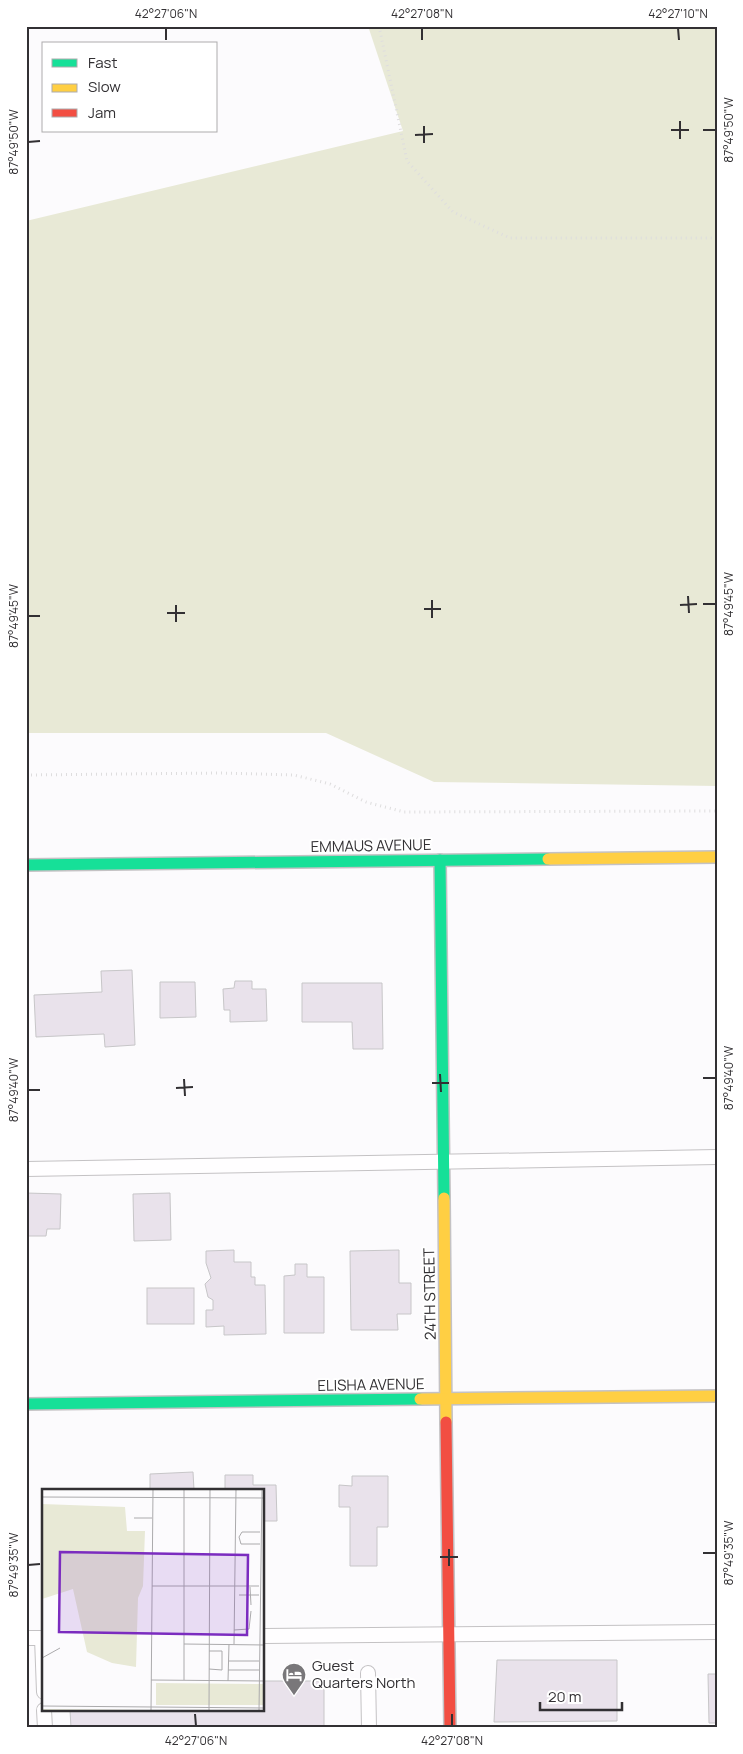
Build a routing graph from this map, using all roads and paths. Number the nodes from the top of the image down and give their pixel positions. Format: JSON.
{"nodes":[{"id":1,"x":379,"y":26,"type":"edge"},
{"id":2,"x":717,"y":238,"type":"edge"},
{"id":3,"x":26,"y":775,"type":"edge"},
{"id":4,"x":717,"y":811,"type":"edge"},
{"id":5,"x":717,"y":857,"type":"edge"},
{"id":6,"x":440,"y":860,"type":"junction"},
{"id":7,"x":26,"y":865,"type":"edge"},
{"id":8,"x":717,"y":1157,"type":"edge"},
{"id":9,"x":444,"y":1160,"type":"junction"},
{"id":10,"x":26,"y":1169,"type":"edge"},
{"id":11,"x":717,"y":1396,"type":"edge"},
{"id":12,"x":446,"y":1399,"type":"junction"},
{"id":13,"x":26,"y":1404,"type":"edge"},
{"id":14,"x":717,"y":1632,"type":"edge"},
{"id":15,"x":449,"y":1634,"type":"junction"},
{"id":16,"x":265,"y":1636,"type":"edge"},
{"id":17,"x":26,"y":1638,"type":"edge"},
{"id":18,"x":42,"y":1638,"type":"edge"},
{"id":19,"x":368,"y":1673,"type":"dead end"},
{"id":20,"x":44,"y":1712,"type":"edge"},
{"id":21,"x":45,"y":1728,"type":"edge"},
{"id":22,"x":369,"y":1728,"type":"edge"},
{"id":23,"x":450,"y":1728,"type":"edge"}],
"edges":[{"from":1,"to":2,"type":"path"},
{"from":3,"to":4,"type":"path"},
{"from":5,"to":6,"type":"street","name":"EMMAUS AVENUE"},
{"from":6,"to":7,"type":"street","name":"EMMAUS AVENUE"},
{"from":6,"to":9,"type":"street","name":"24TH STREET"},
{"from":8,"to":9,"type":"lane"},
{"from":9,"to":10,"type":"lane"},
{"from":9,"to":12,"type":"street","name":"24TH STREET"},
{"from":11,"to":12,"type":"street","name":"ELISHA AVENUE"},
{"from":12,"to":13,"type":"street","name":"ELISHA AVENUE"},
{"from":12,"to":15,"type":"street","name":"24TH STREET"},
{"from":14,"to":15,"type":"lane"},
{"from":15,"to":16,"type":"lane"},
{"from":15,"to":23,"type":"street","name":"24TH STREET"},
{"from":17,"to":18,"type":"lane"},
{"from":19,"to":22,"type":"lane"},
{"from":20,"to":21,"type":"lane"}]}
